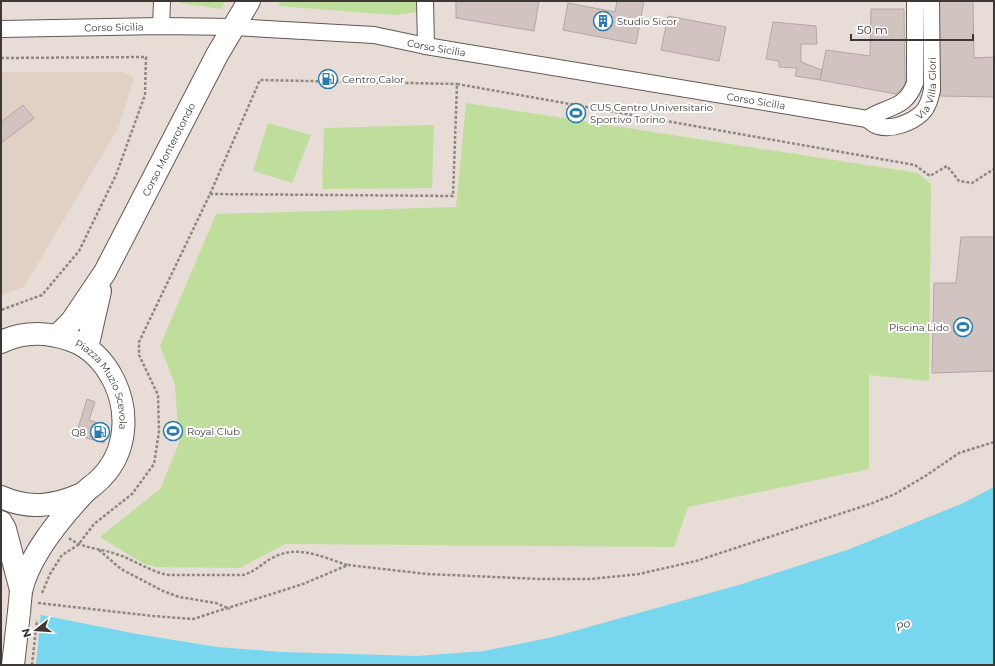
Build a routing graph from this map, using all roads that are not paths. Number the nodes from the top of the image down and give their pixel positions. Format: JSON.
{"nodes":[{"id":1,"x":162,"y":1,"type":"edge"},
{"id":2,"x":248,"y":1,"type":"edge"},
{"id":3,"x":425,"y":1,"type":"edge"},
{"id":4,"x":915,"y":1,"type":"edge"},
{"id":5,"x":931,"y":1,"type":"edge"},
{"id":6,"x":162,"y":26,"type":"junction"},
{"id":7,"x":234,"y":27,"type":"junction"},
{"id":8,"x":1,"y":29,"type":"edge"},
{"id":9,"x":426,"y":46,"type":"junction"},
{"id":10,"x":867,"y":119,"type":"junction"},
{"id":11,"x":105,"y":272,"type":"junction"},
{"id":12,"x":58,"y":335,"type":"junction"},
{"id":13,"x":1,"y":342,"type":"edge"},
{"id":14,"x":87,"y":348,"type":"junction"},
{"id":15,"x":83,"y":493,"type":"junction"},
{"id":16,"x":1,"y":497,"type":"edge"},
{"id":17,"x":1,"y":522,"type":"edge"},
{"id":18,"x":30,"y":602,"type":"junction"},
{"id":19,"x":13,"y":665,"type":"edge"}],
"edges":[{"from":1,"to":6,"type":"street"},
{"from":2,"to":7,"type":"main road","name":"Corso Monterotondo"},
{"from":3,"to":9,"type":"street"},
{"from":4,"to":10,"type":"street","name":"Via Villa Glori"},
{"from":5,"to":10,"type":"street","name":"Via Villa Glori"},
{"from":6,"to":7,"type":"street","name":"Corso Sicilia"},
{"from":6,"to":8,"type":"street","name":"Corso Sicilia"},
{"from":7,"to":9,"type":"street","name":"Corso Sicilia"},
{"from":7,"to":11,"type":"main road","name":"Corso Monterotondo"},
{"from":9,"to":10,"type":"street","name":"Corso Sicilia"},
{"from":11,"to":12,"type":"main road","name":"Corso Monterotondo"},
{"from":11,"to":14,"type":"main road","name":"Corso Monterotondo"},
{"from":12,"to":13,"type":"main road","name":"Piazza Muzio Scevola"},
{"from":12,"to":14,"type":"main road","name":"Piazza Muzio Scevola"},
{"from":14,"to":15,"type":"main road","name":"Piazza Muzio Scevola"},
{"from":15,"to":16,"type":"main road","name":"Piazza Muzio Scevola"},
{"from":15,"to":18,"type":"main road","name":"Piazza Muzio Scevola"},
{"from":17,"to":18,"type":"main road"},
{"from":18,"to":19,"type":"main road"}]}
